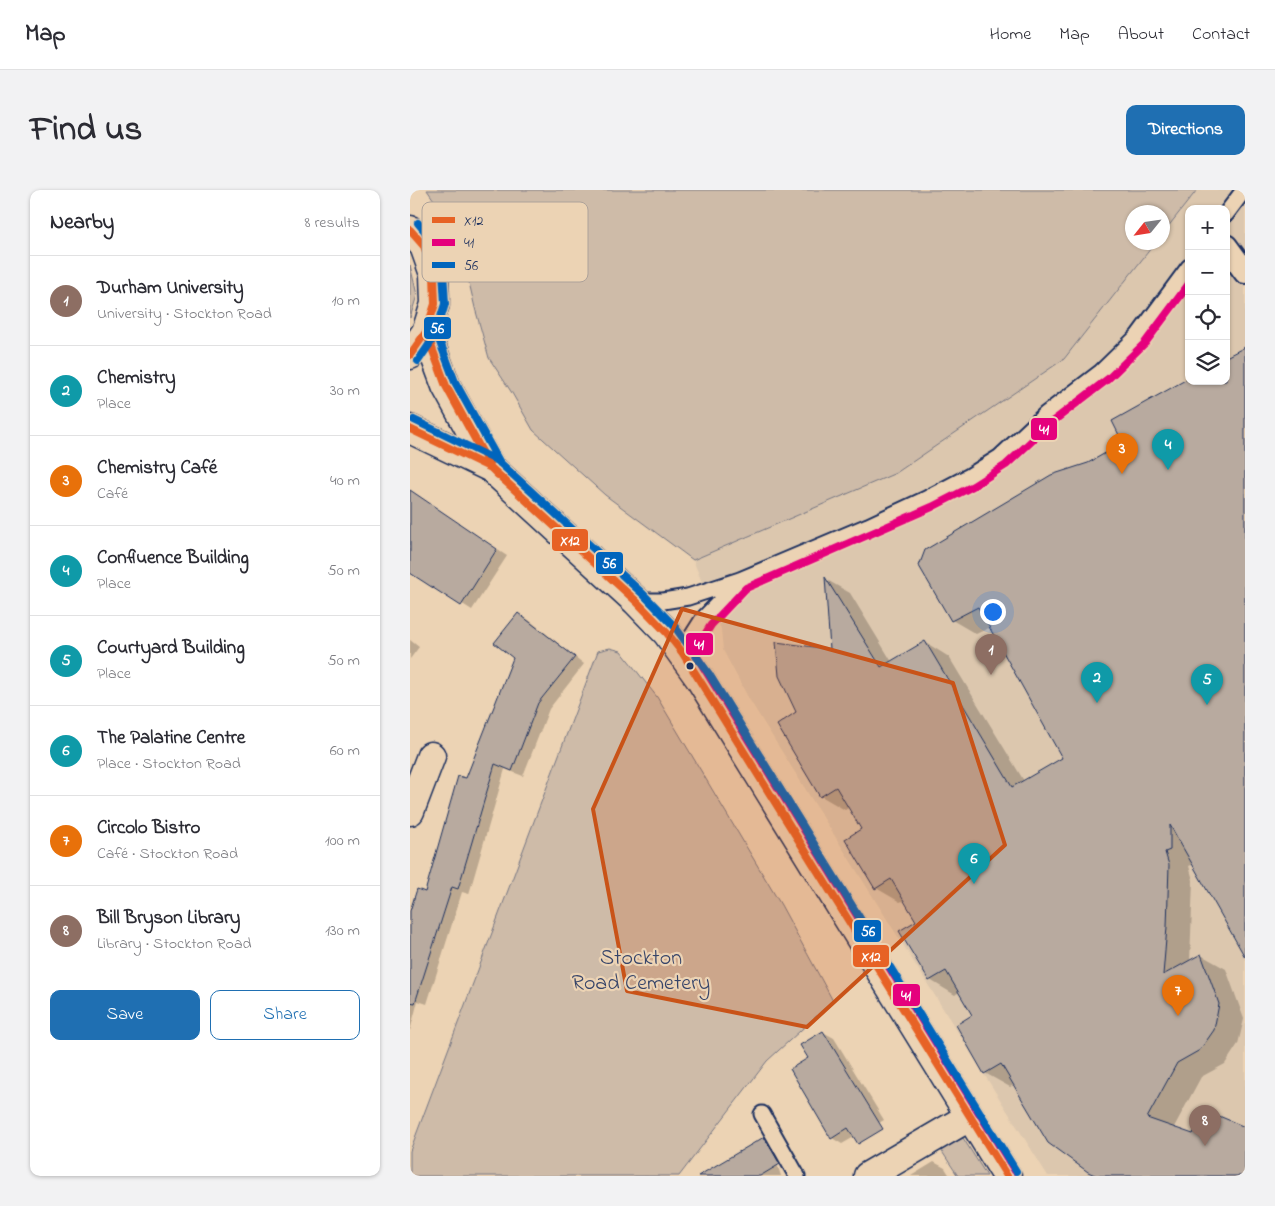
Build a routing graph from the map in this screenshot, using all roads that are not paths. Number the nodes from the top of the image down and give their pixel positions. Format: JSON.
{"nodes":[{"id":1,"x":1244,"y":190,"type":"edge"},
{"id":2,"x":1230,"y":209,"type":"edge"},
{"id":3,"x":410,"y":230,"type":"edge"},
{"id":4,"x":422,"y":244,"type":"edge"},
{"id":5,"x":1229,"y":250,"type":"edge"},
{"id":6,"x":1185,"y":272,"type":"edge"},
{"id":7,"x":1245,"y":272,"type":"edge"},
{"id":8,"x":434,"y":282,"type":"edge"},
{"id":9,"x":426,"y":332,"type":"junction"},
{"id":10,"x":410,"y":355,"type":"edge"},
{"id":11,"x":410,"y":429,"type":"edge"},
{"id":12,"x":491,"y":468,"type":"junction"},
{"id":13,"x":740,"y":580,"type":"junction"},
{"id":14,"x":636,"y":601,"type":"junction"},
{"id":15,"x":682,"y":652,"type":"junction"},
{"id":16,"x":432,"y":756,"type":"dead end"},
{"id":17,"x":410,"y":812,"type":"edge"},
{"id":18,"x":762,"y":1114,"type":"dead end"},
{"id":19,"x":970,"y":1117,"type":"junction"},
{"id":20,"x":793,"y":1175,"type":"edge"},
{"id":21,"x":868,"y":1176,"type":"edge"},
{"id":22,"x":1007,"y":1176,"type":"edge"}],
"edges":[{"from":1,"to":2,"type":"lane"},
{"from":3,"to":4,"type":"main road"},
{"from":5,"to":7,"type":"street"},
{"from":6,"to":13,"type":"lane"},
{"from":8,"to":9,"type":"main road"},
{"from":9,"to":10,"type":"main road"},
{"from":9,"to":12,"type":"main road"},
{"from":11,"to":12,"type":"main road"},
{"from":12,"to":14,"type":"main road"},
{"from":13,"to":14,"type":"lane"},
{"from":13,"to":15,"type":"lane"},
{"from":14,"to":15,"type":"main road"},
{"from":15,"to":19,"type":"main road"},
{"from":16,"to":17,"type":"main road"},
{"from":18,"to":20,"type":"lane"},
{"from":19,"to":21,"type":"main road"},
{"from":19,"to":22,"type":"main road"}]}
